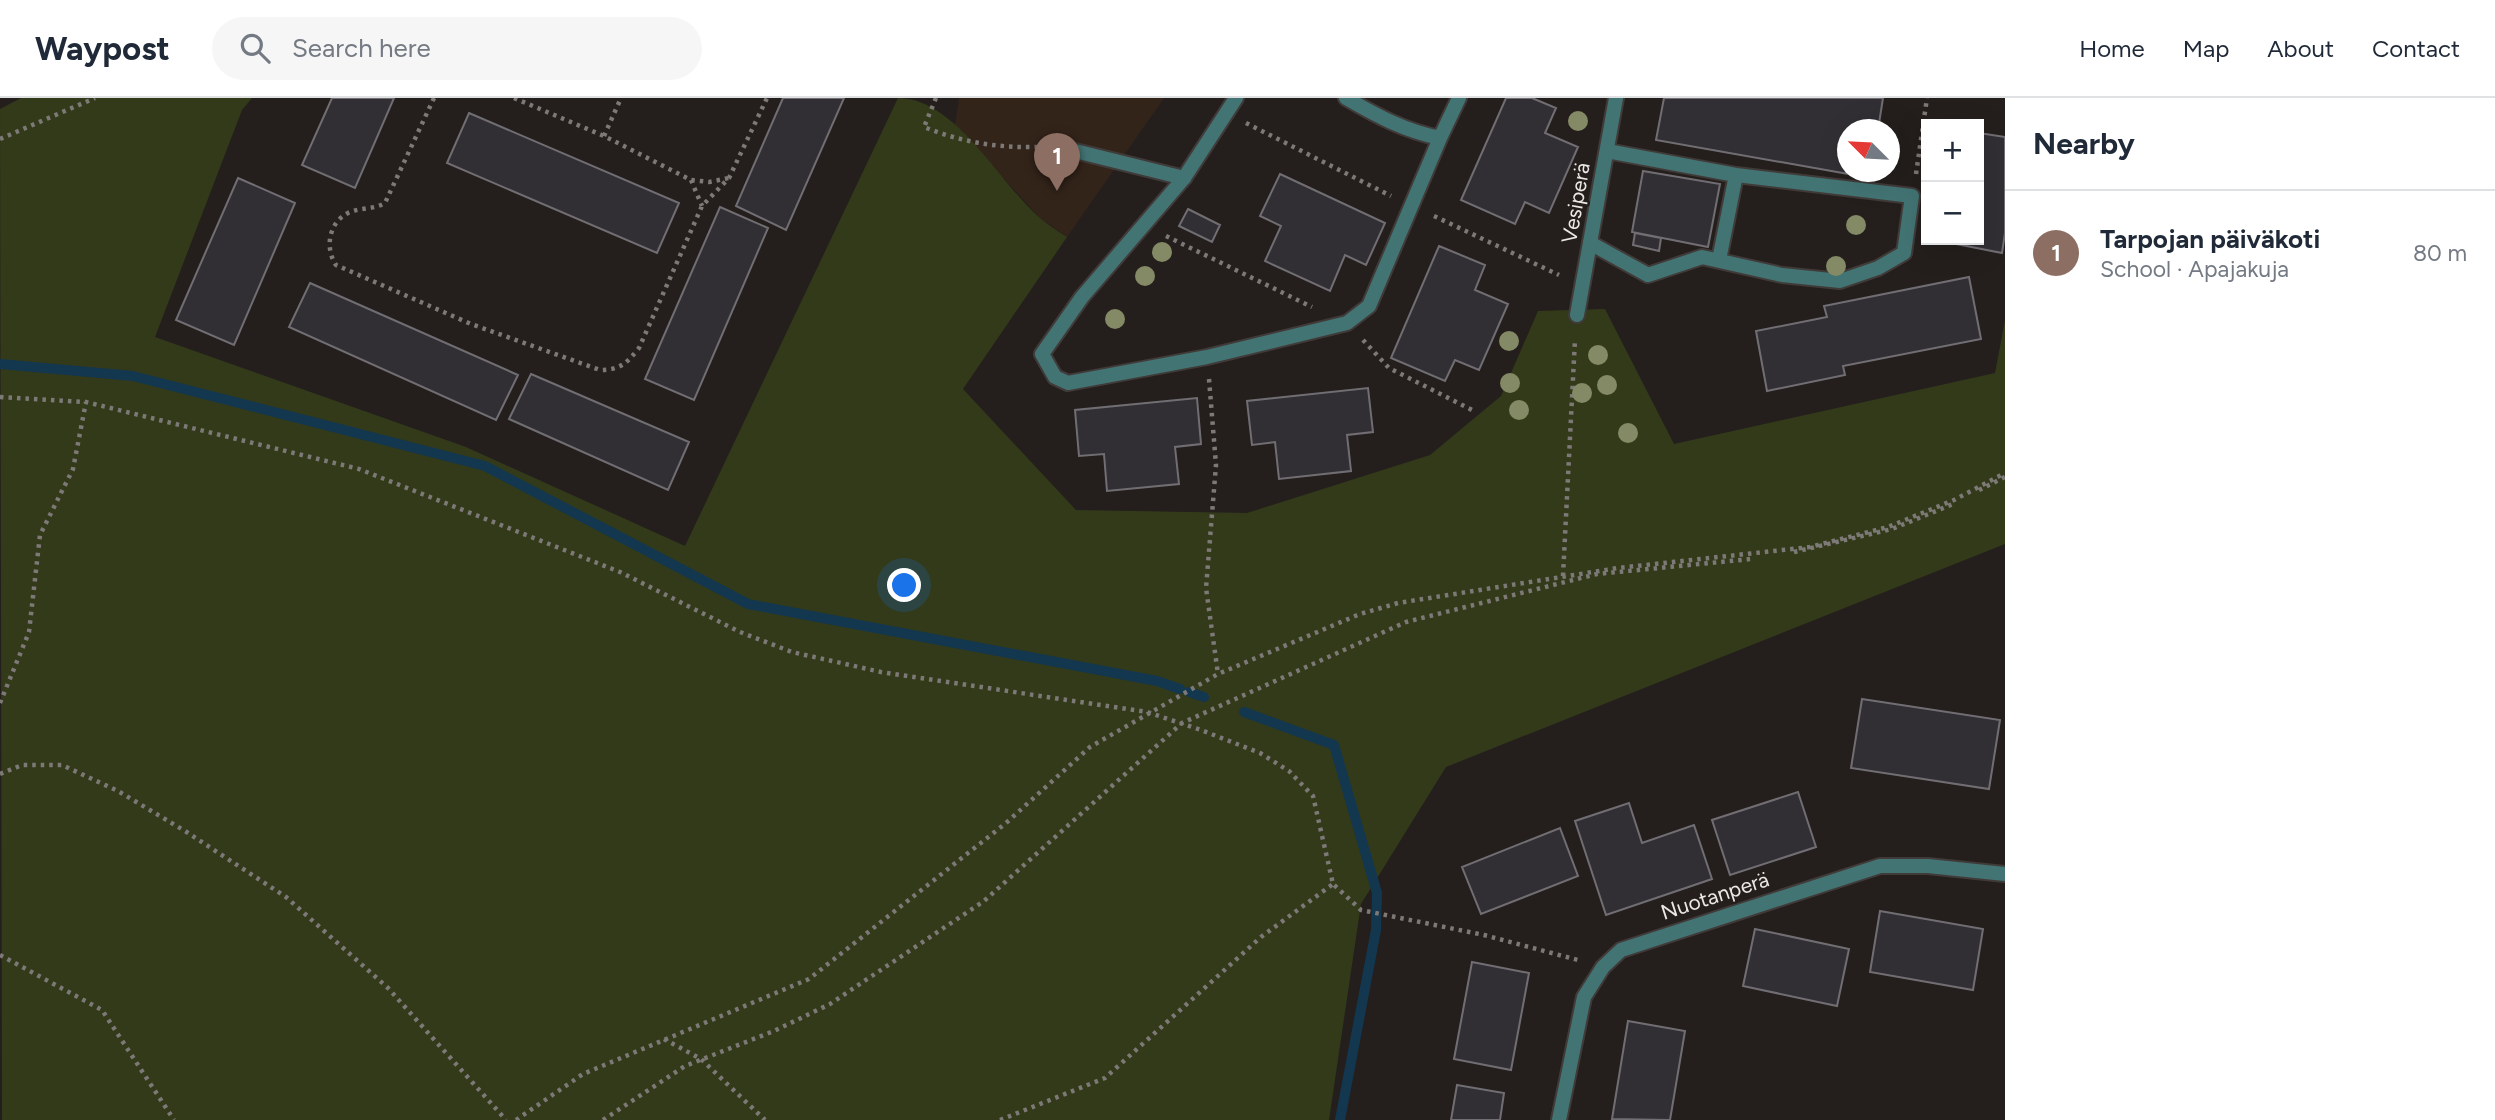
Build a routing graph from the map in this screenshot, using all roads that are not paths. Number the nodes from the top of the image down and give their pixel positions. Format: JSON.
{"nodes":[{"id":1,"x":1236,"y":98,"type":"edge"},
{"id":2,"x":1346,"y":98,"type":"edge"},
{"id":3,"x":1459,"y":98,"type":"edge"},
{"id":4,"x":1616,"y":98,"type":"edge"},
{"id":5,"x":1440,"y":138,"type":"junction"},
{"id":6,"x":1059,"y":147,"type":"road end"},
{"id":7,"x":1606,"y":151,"type":"junction"},
{"id":8,"x":1736,"y":175,"type":"junction"},
{"id":9,"x":1184,"y":178,"type":"junction"},
{"id":10,"x":1590,"y":243,"type":"junction"},
{"id":11,"x":1718,"y":260,"type":"junction"},
{"id":12,"x":1577,"y":315,"type":"road end"},
{"id":13,"x":2005,"y":874,"type":"edge"},
{"id":14,"x":1559,"y":1120,"type":"edge"}],
"edges":[{"from":1,"to":9,"type":"street"},
{"from":2,"to":5,"type":"street"},
{"from":3,"to":5,"type":"street"},
{"from":4,"to":7,"type":"street","name":"Vesiperä"},
{"from":5,"to":9,"type":"street"},
{"from":6,"to":9,"type":"street"},
{"from":7,"to":8,"type":"street"},
{"from":7,"to":10,"type":"street","name":"Vesiperä"},
{"from":8,"to":11,"type":"street"},
{"from":8,"to":11,"type":"street"},
{"from":10,"to":11,"type":"street"},
{"from":10,"to":12,"type":"street","name":"Vesiperä"},
{"from":13,"to":14,"type":"street","name":"Nuotanperä"}]}
